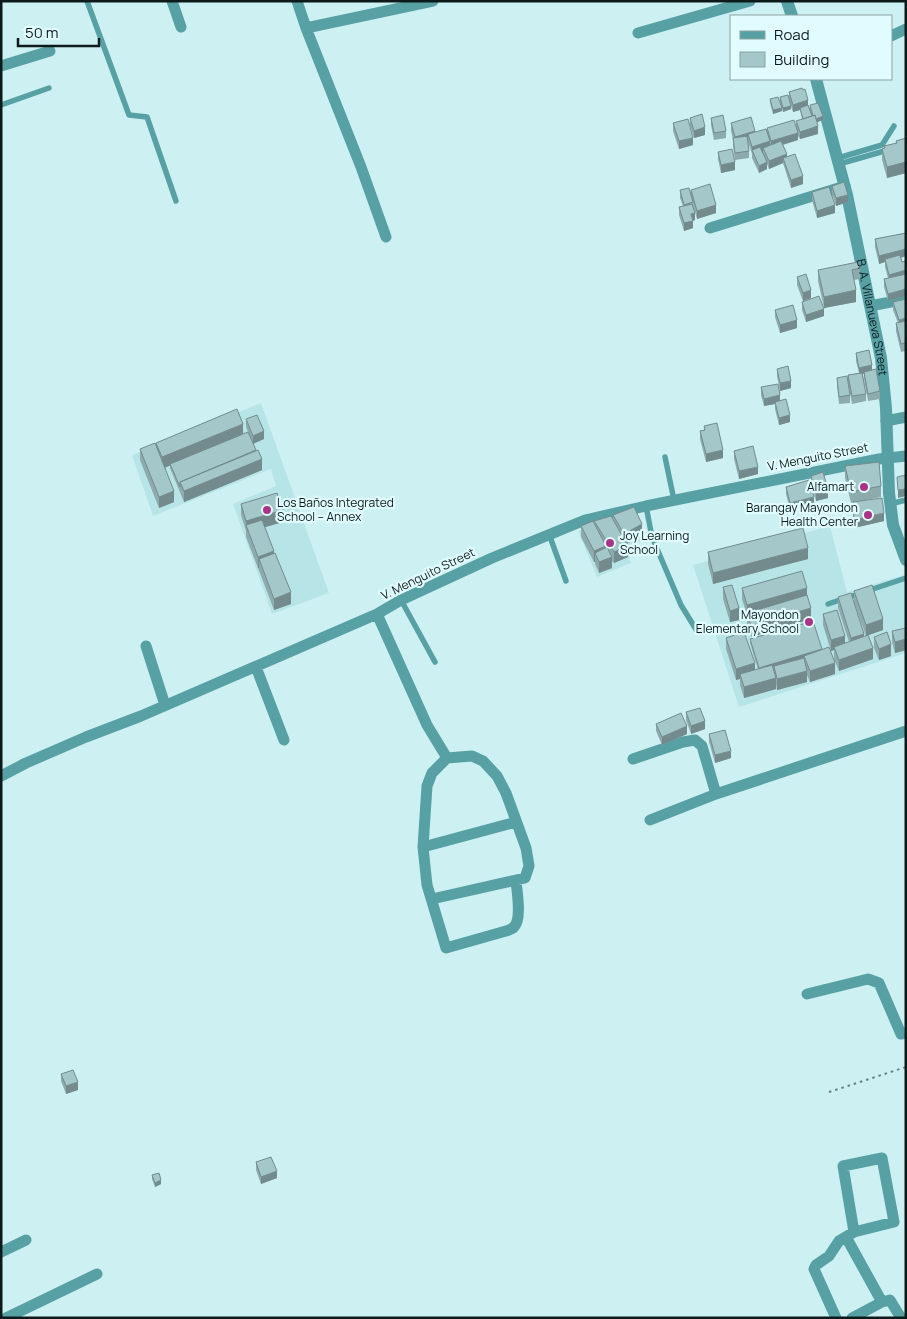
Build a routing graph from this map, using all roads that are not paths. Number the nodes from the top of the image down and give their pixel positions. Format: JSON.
{"nodes":[{"id":1,"x":87,"y":1,"type":"edge"},
{"id":2,"x":172,"y":1,"type":"edge"},
{"id":3,"x":297,"y":1,"type":"edge"},
{"id":4,"x":433,"y":1,"type":"edge"},
{"id":5,"x":750,"y":1,"type":"edge"},
{"id":6,"x":786,"y":1,"type":"edge"},
{"id":7,"x":792,"y":15,"type":"edge"},
{"id":8,"x":181,"y":27,"type":"dead end"},
{"id":9,"x":306,"y":28,"type":"junction"},
{"id":10,"x":906,"y":30,"type":"edge"},
{"id":11,"x":638,"y":33,"type":"dead end"},
{"id":12,"x":892,"y":36,"type":"edge"},
{"id":13,"x":50,"y":51,"type":"dead end"},
{"id":14,"x":1,"y":66,"type":"edge"},
{"id":15,"x":816,"y":80,"type":"edge"},
{"id":16,"x":49,"y":88,"type":"dead end"},
{"id":17,"x":1,"y":105,"type":"edge"},
{"id":18,"x":894,"y":126,"type":"dead end"},
{"id":19,"x":896,"y":148,"type":"edge"},
{"id":20,"x":839,"y":161,"type":"junction"},
{"id":21,"x":845,"y":186,"type":"junction"},
{"id":22,"x":176,"y":201,"type":"dead end"},
{"id":23,"x":710,"y":228,"type":"dead end"},
{"id":24,"x":386,"y":237,"type":"dead end"},
{"id":25,"x":906,"y":299,"type":"edge"},
{"id":26,"x":870,"y":306,"type":"junction"},
{"id":27,"x":906,"y":417,"type":"edge"},
{"id":28,"x":886,"y":421,"type":"junction"},
{"id":29,"x":906,"y":456,"type":"edge"},
{"id":30,"x":665,"y":457,"type":"dead end"},
{"id":31,"x":887,"y":458,"type":"junction"},
{"id":32,"x":674,"y":500,"type":"junction"},
{"id":33,"x":906,"y":500,"type":"edge"},
{"id":34,"x":890,"y":504,"type":"junction"},
{"id":35,"x":646,"y":506,"type":"junction"},
{"id":36,"x":549,"y":534,"type":"junction"},
{"id":37,"x":906,"y":560,"type":"edge"},
{"id":38,"x":906,"y":578,"type":"edge"},
{"id":39,"x":566,"y":581,"type":"dead end"},
{"id":40,"x":401,"y":600,"type":"junction"},
{"id":41,"x":828,"y":604,"type":"dead end"},
{"id":42,"x":377,"y":614,"type":"junction"},
{"id":43,"x":697,"y":632,"type":"dead end"},
{"id":44,"x":146,"y":646,"type":"dead end"},
{"id":45,"x":435,"y":662,"type":"dead end"},
{"id":46,"x":256,"y":667,"type":"junction"},
{"id":47,"x":165,"y":705,"type":"junction"},
{"id":48,"x":906,"y":731,"type":"edge"},
{"id":49,"x":284,"y":740,"type":"dead end"},
{"id":50,"x":447,"y":758,"type":"junction"},
{"id":51,"x":633,"y":759,"type":"dead end"},
{"id":52,"x":1,"y":776,"type":"edge"},
{"id":53,"x":716,"y":794,"type":"junction"},
{"id":54,"x":650,"y":820,"type":"dead end"},
{"id":55,"x":516,"y":822,"type":"junction"},
{"id":56,"x":423,"y":847,"type":"junction"},
{"id":57,"x":516,"y":881,"type":"junction"},
{"id":58,"x":432,"y":899,"type":"junction"},
{"id":59,"x":807,"y":994,"type":"dead end"},
{"id":60,"x":906,"y":1033,"type":"edge"},
{"id":61,"x":850,"y":1235,"type":"junction"},
{"id":62,"x":26,"y":1240,"type":"dead end"},
{"id":63,"x":1,"y":1252,"type":"edge"},
{"id":64,"x":97,"y":1274,"type":"dead end"},
{"id":65,"x":882,"y":1302,"type":"junction"},
{"id":66,"x":854,"y":1317,"type":"edge"},
{"id":67,"x":6,"y":1318,"type":"edge"},
{"id":68,"x":836,"y":1318,"type":"edge"},
{"id":69,"x":901,"y":1318,"type":"edge"}],
"edges":[{"from":1,"to":22,"type":"lane"},
{"from":2,"to":8,"type":"street"},
{"from":3,"to":9,"type":"street"},
{"from":4,"to":9,"type":"street"},
{"from":5,"to":11,"type":"street"},
{"from":6,"to":7,"type":"street"},
{"from":9,"to":24,"type":"street"},
{"from":10,"to":12,"type":"street"},
{"from":13,"to":14,"type":"street"},
{"from":15,"to":20,"type":"street","name":"B. A. Villanueva Street"},
{"from":16,"to":17,"type":"lane"},
{"from":18,"to":20,"type":"lane"},
{"from":19,"to":20,"type":"lane"},
{"from":20,"to":21,"type":"street","name":"B. A. Villanueva Street"},
{"from":21,"to":23,"type":"street"},
{"from":21,"to":26,"type":"street","name":"B. A. Villanueva Street"},
{"from":25,"to":26,"type":"street"},
{"from":26,"to":28,"type":"street","name":"B. A. Villanueva Street"},
{"from":27,"to":28,"type":"street"},
{"from":28,"to":31,"type":"street","name":"B. A. Villanueva Street"},
{"from":29,"to":31,"type":"street","name":"V. Menguito Street"},
{"from":30,"to":32,"type":"lane"},
{"from":31,"to":32,"type":"street","name":"V. Menguito Street"},
{"from":31,"to":34,"type":"street","name":"B. A. Villanueva Street"},
{"from":32,"to":35,"type":"street","name":"V. Menguito Street"},
{"from":33,"to":34,"type":"lane"},
{"from":34,"to":37,"type":"street","name":"B. A. Villanueva Street"},
{"from":35,"to":36,"type":"street","name":"V. Menguito Street"},
{"from":35,"to":43,"type":"lane"},
{"from":36,"to":39,"type":"lane"},
{"from":36,"to":40,"type":"street","name":"V. Menguito Street"},
{"from":38,"to":41,"type":"lane"},
{"from":40,"to":42,"type":"street","name":"V. Menguito Street"},
{"from":40,"to":45,"type":"lane"},
{"from":42,"to":46,"type":"street","name":"V. Menguito Street"},
{"from":42,"to":50,"type":"street"},
{"from":44,"to":47,"type":"street"},
{"from":46,"to":47,"type":"street","name":"V. Menguito Street"},
{"from":46,"to":49,"type":"street"},
{"from":47,"to":52,"type":"street","name":"V. Menguito Street"},
{"from":48,"to":53,"type":"street"},
{"from":50,"to":55,"type":"street"},
{"from":50,"to":56,"type":"street"},
{"from":51,"to":53,"type":"street"},
{"from":53,"to":54,"type":"street"},
{"from":55,"to":56,"type":"street"},
{"from":55,"to":57,"type":"street"},
{"from":56,"to":58,"type":"street"},
{"from":57,"to":58,"type":"street"},
{"from":57,"to":58,"type":"street"},
{"from":59,"to":60,"type":"street"},
{"from":61,"to":61,"type":"street"},
{"from":61,"to":65,"type":"street"},
{"from":61,"to":68,"type":"street"},
{"from":62,"to":63,"type":"street"},
{"from":64,"to":67,"type":"street"},
{"from":65,"to":66,"type":"street"},
{"from":65,"to":69,"type":"street"}]}
